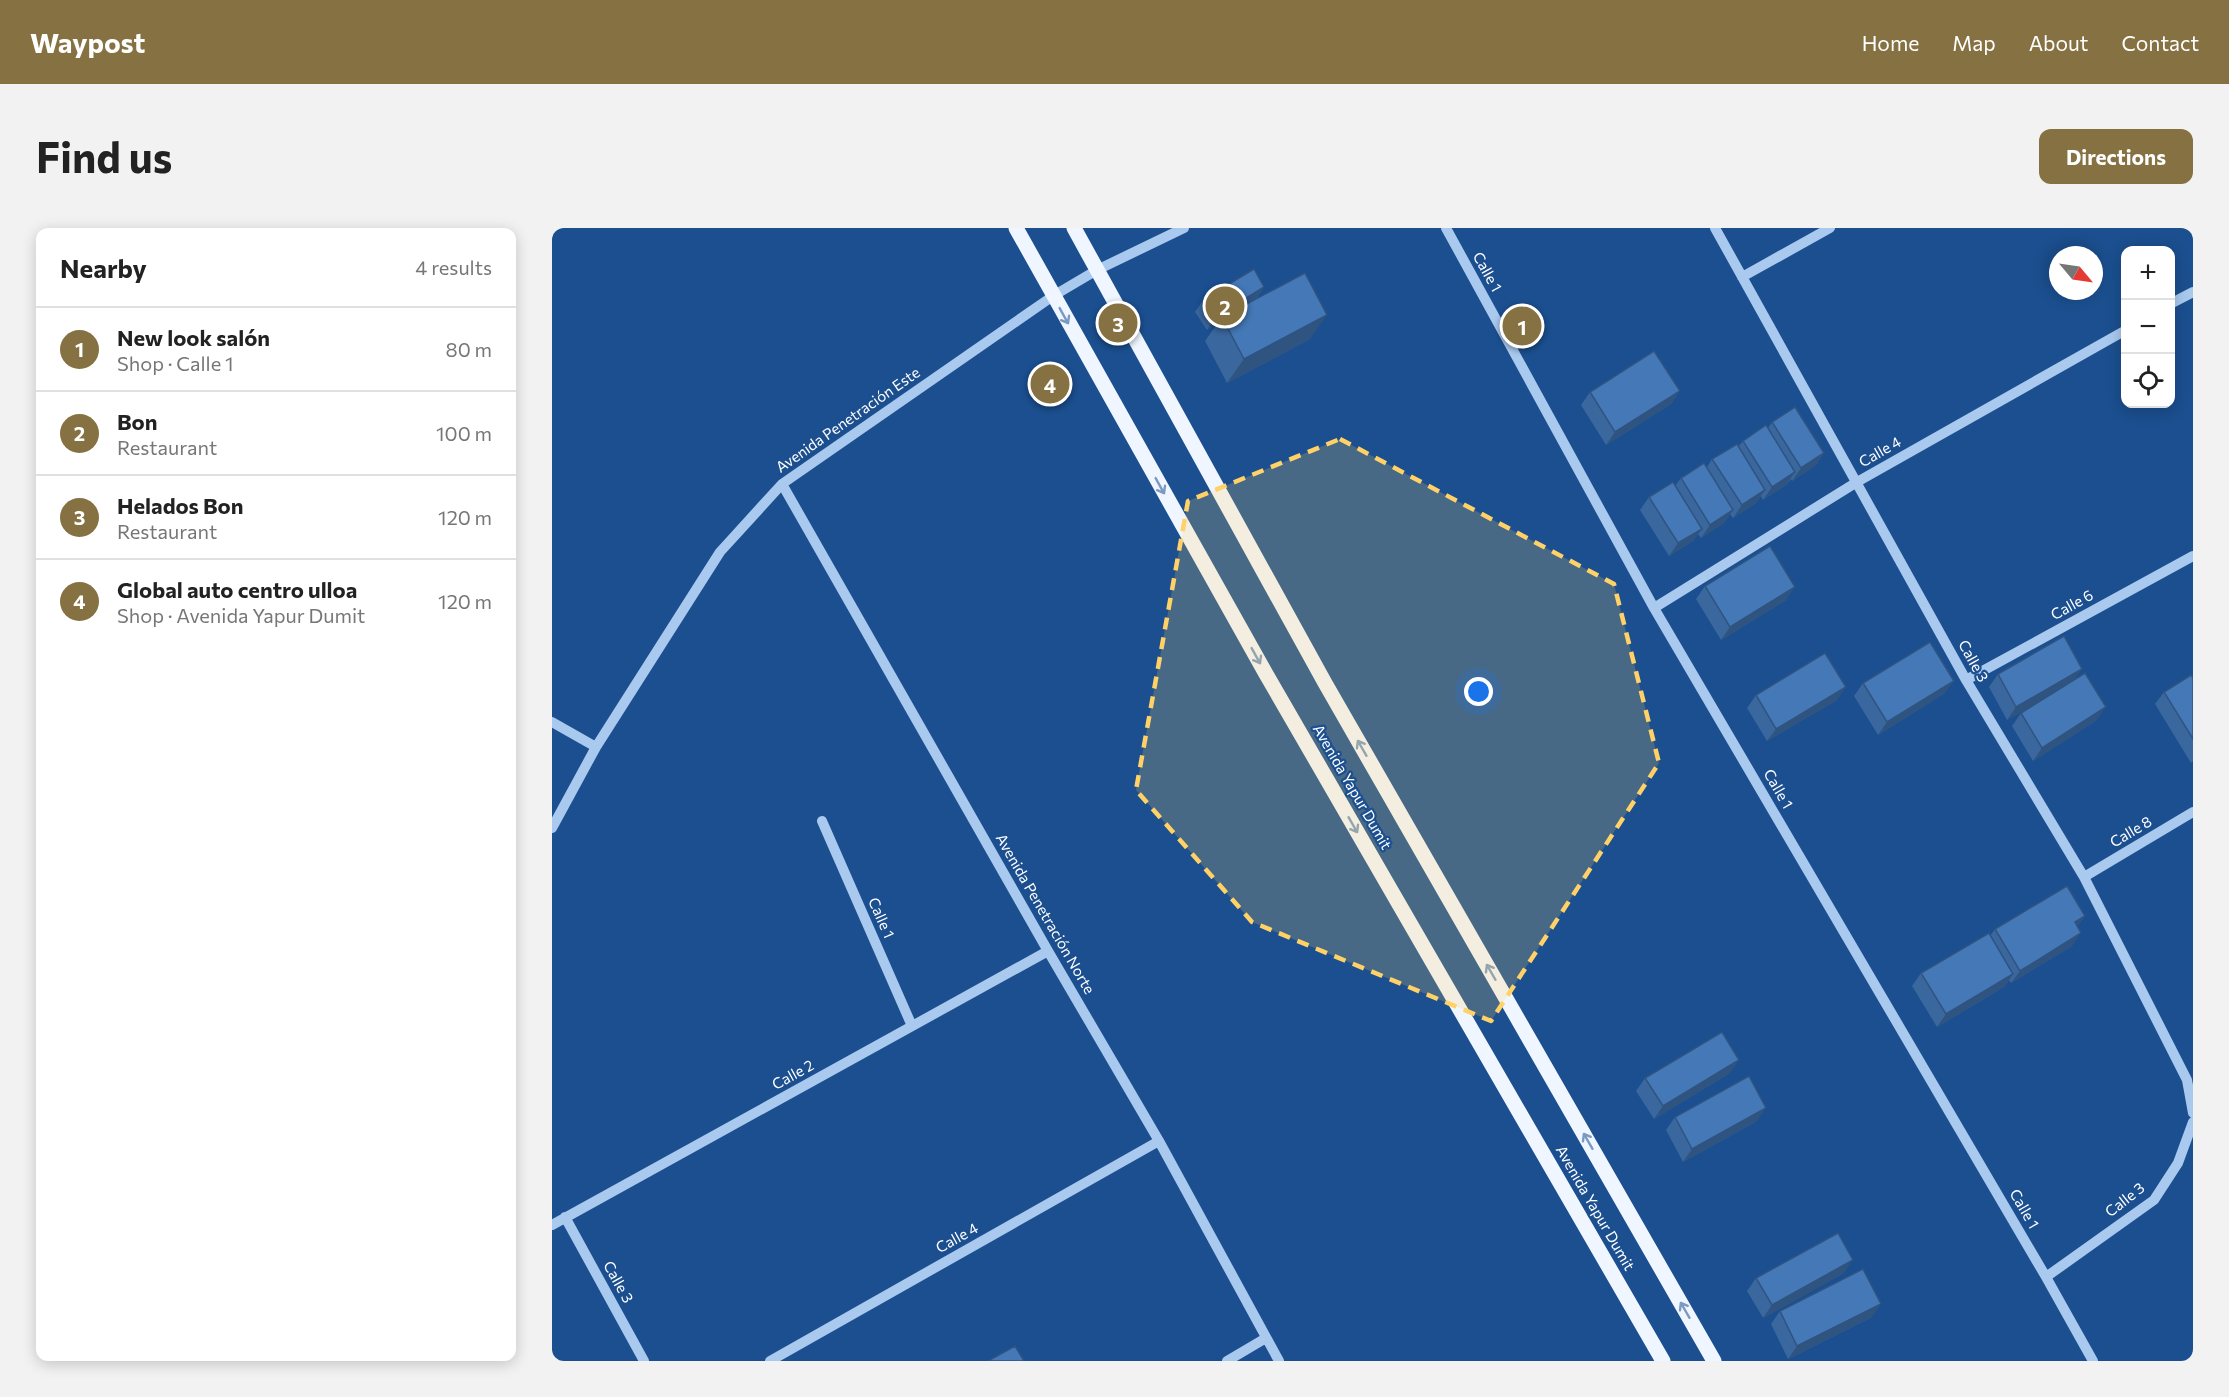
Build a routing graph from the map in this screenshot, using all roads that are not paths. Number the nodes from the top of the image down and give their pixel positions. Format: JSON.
{"nodes":[{"id":1,"x":1016,"y":228,"type":"edge"},
{"id":2,"x":1074,"y":228,"type":"edge"},
{"id":3,"x":1184,"y":228,"type":"edge"},
{"id":4,"x":1446,"y":228,"type":"edge"},
{"id":5,"x":1715,"y":228,"type":"edge"},
{"id":6,"x":1830,"y":228,"type":"edge"},
{"id":7,"x":1097,"y":270,"type":"junction"},
{"id":8,"x":1742,"y":277,"type":"junction"},
{"id":9,"x":2193,"y":292,"type":"edge"},
{"id":10,"x":1053,"y":296,"type":"junction"},
{"id":11,"x":2175,"y":301,"type":"edge"},
{"id":12,"x":2121,"y":333,"type":"edge"},
{"id":13,"x":1857,"y":482,"type":"junction"},
{"id":14,"x":782,"y":484,"type":"junction"},
{"id":15,"x":2193,"y":556,"type":"edge"},
{"id":16,"x":1654,"y":608,"type":"junction"},
{"id":17,"x":1966,"y":680,"type":"junction"},
{"id":18,"x":552,"y":722,"type":"edge"},
{"id":19,"x":596,"y":747,"type":"junction"},
{"id":20,"x":2193,"y":812,"type":"edge"},
{"id":21,"x":822,"y":821,"type":"dead end"},
{"id":22,"x":552,"y":828,"type":"edge"},
{"id":23,"x":2084,"y":877,"type":"junction"},
{"id":24,"x":1048,"y":951,"type":"junction"},
{"id":25,"x":912,"y":1026,"type":"junction"},
{"id":26,"x":2193,"y":1113,"type":"edge"},
{"id":27,"x":2193,"y":1122,"type":"edge"},
{"id":28,"x":1160,"y":1141,"type":"junction"},
{"id":29,"x":565,"y":1217,"type":"junction"},
{"id":30,"x":552,"y":1224,"type":"edge"},
{"id":31,"x":2046,"y":1277,"type":"junction"},
{"id":32,"x":1266,"y":1338,"type":"junction"},
{"id":33,"x":644,"y":1361,"type":"edge"},
{"id":34,"x":770,"y":1361,"type":"edge"},
{"id":35,"x":1227,"y":1361,"type":"edge"},
{"id":36,"x":1279,"y":1361,"type":"edge"},
{"id":37,"x":1663,"y":1361,"type":"edge"},
{"id":38,"x":1714,"y":1361,"type":"edge"},
{"id":39,"x":2093,"y":1361,"type":"edge"}],
"edges":[{"from":1,"to":10,"type":"main road","name":"Avenida Yapur Dumit"},
{"from":2,"to":7,"type":"main road","name":"Avenida Yapur Dumit"},
{"from":3,"to":7,"type":"street","name":"Avenida Penetración Este"},
{"from":4,"to":16,"type":"street","name":"Calle 1"},
{"from":5,"to":8,"type":"street","name":"Calle 3"},
{"from":6,"to":8,"type":"street"},
{"from":7,"to":10,"type":"street","name":"Avenida Penetración Este"},
{"from":38,"to":7,"type":"main road","name":"Avenida Yapur Dumit","one_way":true},
{"from":8,"to":13,"type":"street","name":"Calle 3"},
{"from":9,"to":11,"type":"street"},
{"from":10,"to":14,"type":"street","name":"Avenida Penetración Este"},
{"from":10,"to":37,"type":"main road","name":"Avenida Yapur Dumit","one_way":true},
{"from":12,"to":13,"type":"street","name":"Calle 4"},
{"from":13,"to":16,"type":"street","name":"Calle 4"},
{"from":13,"to":17,"type":"street","name":"Calle 3"},
{"from":14,"to":19,"type":"street","name":"Avenida Penetración Este"},
{"from":14,"to":24,"type":"street","name":"Avenida Penetración Norte"},
{"from":15,"to":17,"type":"street","name":"Calle 6"},
{"from":16,"to":31,"type":"street","name":"Calle 1"},
{"from":17,"to":23,"type":"street","name":"Calle 3"},
{"from":18,"to":19,"type":"street"},
{"from":19,"to":22,"type":"street","name":"Avenida Penetración Este"},
{"from":20,"to":23,"type":"street","name":"Calle 8"},
{"from":21,"to":25,"type":"street","name":"Calle 1"},
{"from":23,"to":26,"type":"street","name":"Calle 3"},
{"from":24,"to":25,"type":"street","name":"Calle 2"},
{"from":24,"to":28,"type":"street","name":"Avenida Penetración Norte"},
{"from":25,"to":29,"type":"street","name":"Calle 2"},
{"from":27,"to":31,"type":"street","name":"Calle 3"},
{"from":28,"to":32,"type":"street","name":"Avenida Penetración Norte"},
{"from":28,"to":34,"type":"street","name":"Calle 4"},
{"from":29,"to":30,"type":"street","name":"Calle 2"},
{"from":29,"to":33,"type":"street","name":"Calle 3"},
{"from":31,"to":39,"type":"street","name":"Calle 1"},
{"from":32,"to":35,"type":"street"},
{"from":32,"to":36,"type":"street","name":"Avenida Penetración Norte"}]}
